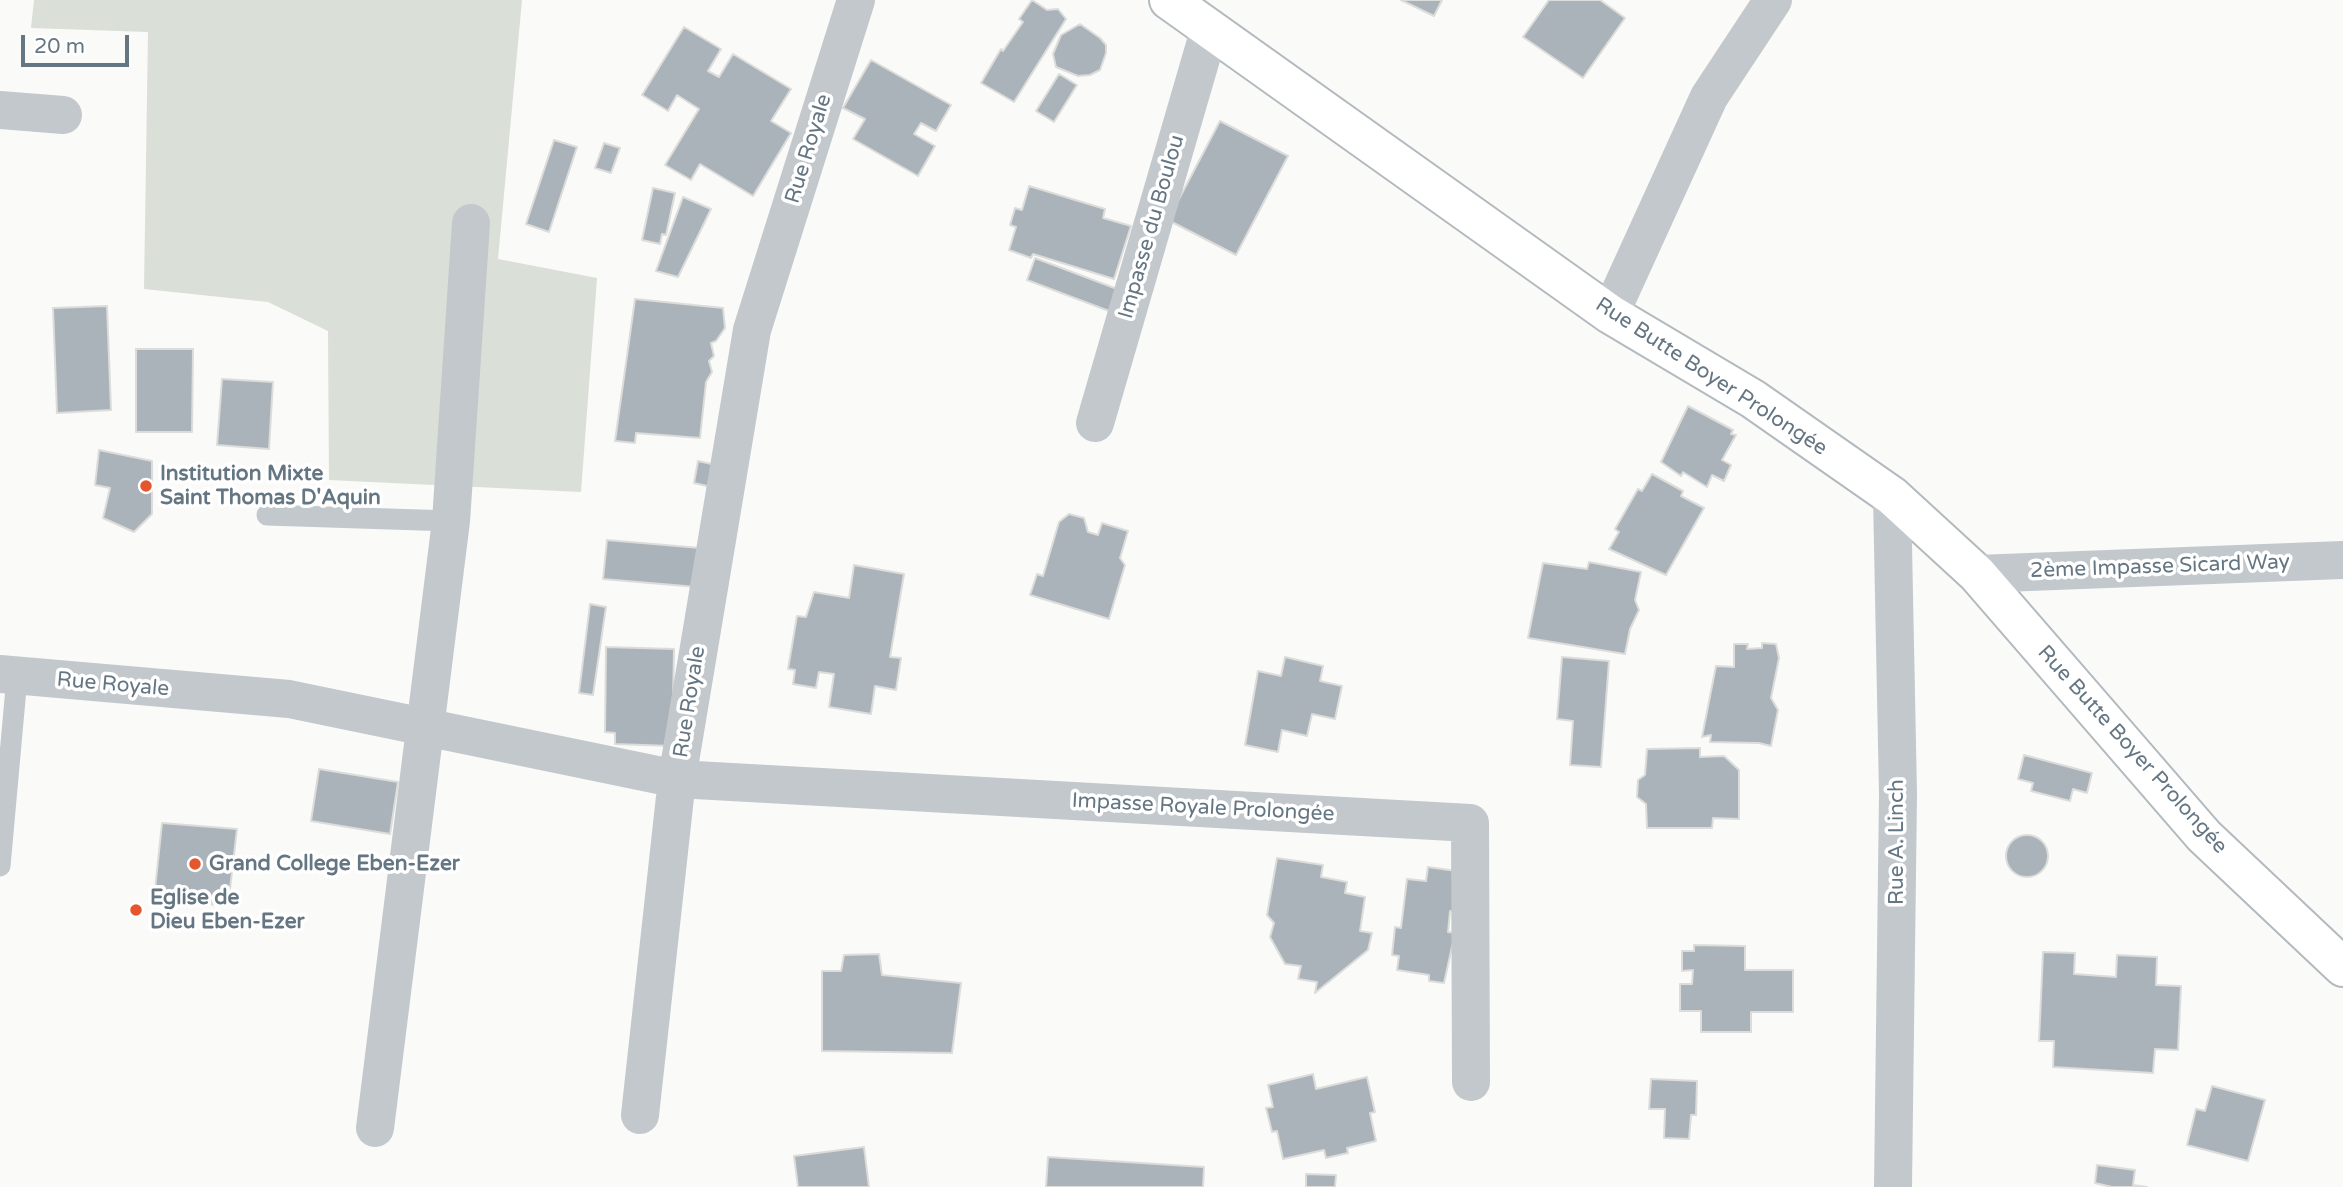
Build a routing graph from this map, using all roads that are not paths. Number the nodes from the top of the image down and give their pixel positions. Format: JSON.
{"nodes":[{"id":1,"x":856,"y":0,"type":"edge"},
{"id":2,"x":1169,"y":0,"type":"edge"},
{"id":3,"x":1773,"y":0,"type":"edge"},
{"id":4,"x":1209,"y":31,"type":"junction"},
{"id":5,"x":0,"y":110,"type":"edge"},
{"id":6,"x":63,"y":115,"type":"dead end"},
{"id":7,"x":471,"y":223,"type":"dead end"},
{"id":8,"x":1610,"y":314,"type":"junction"},
{"id":9,"x":1095,"y":423,"type":"dead end"},
{"id":10,"x":1892,"y":496,"type":"junction"},
{"id":11,"x":267,"y":515,"type":"dead end"},
{"id":12,"x":451,"y":521,"type":"junction"},
{"id":13,"x":2343,"y":560,"type":"edge"},
{"id":14,"x":1977,"y":574,"type":"junction"},
{"id":15,"x":9,"y":675,"type":"edge"},
{"id":16,"x":427,"y":729,"type":"junction"},
{"id":17,"x":677,"y":779,"type":"junction"},
{"id":18,"x":0,"y":866,"type":"edge"},
{"id":19,"x":2343,"y":967,"type":"edge"},
{"id":20,"x":1471,"y":1082,"type":"dead end"},
{"id":21,"x":640,"y":1115,"type":"dead end"},
{"id":22,"x":375,"y":1128,"type":"dead end"},
{"id":23,"x":1893,"y":1187,"type":"edge"}],
"edges":[{"from":1,"to":17,"type":"street","name":"Rue Royale"},
{"from":2,"to":4,"type":"street","name":"Rue Butte Boyer Prolongée"},
{"from":3,"to":8,"type":"street"},
{"from":4,"to":8,"type":"street","name":"Rue Butte Boyer Prolongée"},
{"from":4,"to":9,"type":"street","name":"Impasse du Boulou"},
{"from":5,"to":6,"type":"street"},
{"from":7,"to":12,"type":"street"},
{"from":8,"to":10,"type":"street","name":"Rue Butte Boyer Prolongée"},
{"from":10,"to":14,"type":"street","name":"Rue Butte Boyer Prolongée"},
{"from":10,"to":23,"type":"street","name":"Rue A. Linch"},
{"from":11,"to":12,"type":"lane"},
{"from":12,"to":16,"type":"street"},
{"from":13,"to":14,"type":"street","name":"2ème Impasse Sicard Way"},
{"from":14,"to":19,"type":"street","name":"Rue Butte Boyer Prolongée"},
{"from":15,"to":16,"type":"street","name":"Rue Royale"},
{"from":15,"to":18,"type":"lane"},
{"from":16,"to":17,"type":"street","name":"Rue Royale"},
{"from":16,"to":22,"type":"street"},
{"from":17,"to":20,"type":"street","name":"Impasse Royale Prolongée"},
{"from":17,"to":21,"type":"street"}]}
